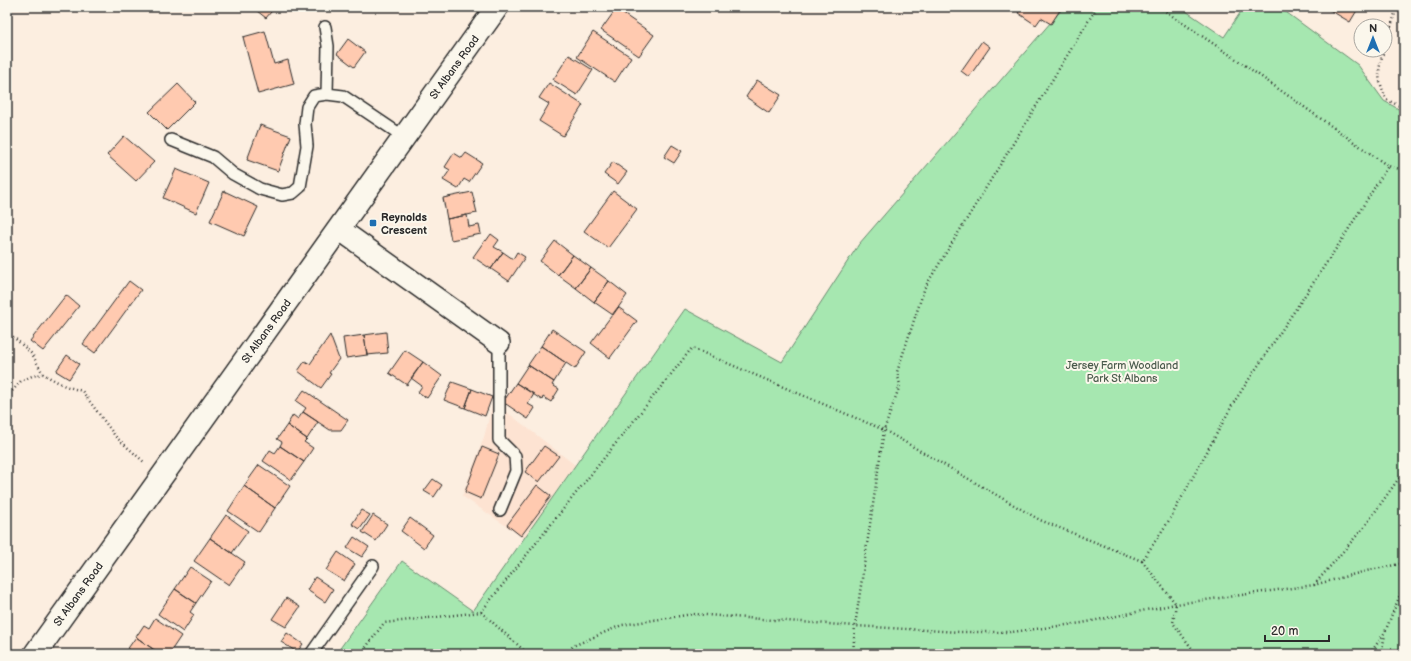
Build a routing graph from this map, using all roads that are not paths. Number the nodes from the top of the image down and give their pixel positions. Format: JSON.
{"nodes":[{"id":1,"x":497,"y":7,"type":"edge"},
{"id":2,"x":325,"y":27,"type":"dead end"},
{"id":3,"x":326,"y":94,"type":"junction"},
{"id":4,"x":404,"y":137,"type":"junction"},
{"id":5,"x":171,"y":140,"type":"dead end"},
{"id":6,"x":339,"y":229,"type":"junction"},
{"id":7,"x":499,"y":343,"type":"joint"},
{"id":8,"x":500,"y":510,"type":"dead end"},
{"id":9,"x":373,"y":566,"type":"dead end"},
{"id":10,"x":35,"y":654,"type":"edge"},
{"id":11,"x":311,"y":654,"type":"edge"}],
"edges":[{"from":1,"to":4,"type":"main road","name":"St Albans Road"},
{"from":2,"to":3,"type":"lane"},
{"from":3,"to":4,"type":"lane"},
{"from":3,"to":5,"type":"lane"},
{"from":4,"to":6,"type":"main road","name":"St Albans Road"},
{"from":6,"to":7,"type":"street"},
{"from":6,"to":10,"type":"main road","name":"St Albans Road"},
{"from":7,"to":8,"type":"lane"},
{"from":9,"to":11,"type":"lane"}]}
